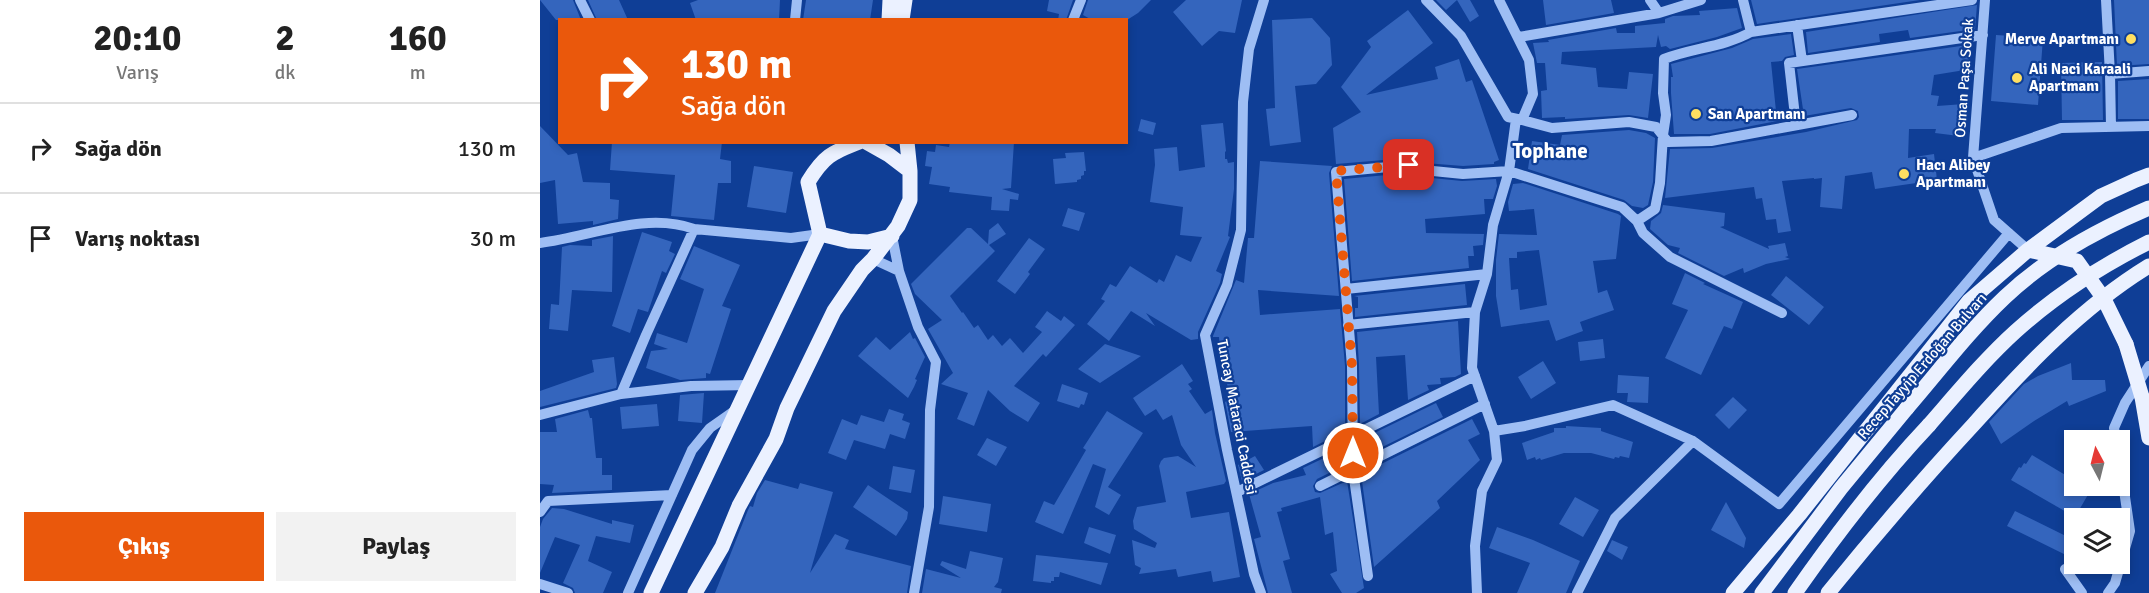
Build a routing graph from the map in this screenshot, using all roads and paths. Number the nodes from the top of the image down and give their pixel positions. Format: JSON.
{"nodes":[{"id":1,"x":580,"y":0,"type":"edge"},
{"id":2,"x":797,"y":0,"type":"edge"},
{"id":3,"x":890,"y":0,"type":"edge"},
{"id":4,"x":905,"y":0,"type":"edge"},
{"id":5,"x":1081,"y":0,"type":"edge"},
{"id":6,"x":1264,"y":0,"type":"edge"},
{"id":7,"x":1426,"y":0,"type":"edge"},
{"id":8,"x":1499,"y":0,"type":"edge"},
{"id":9,"x":1650,"y":0,"type":"edge"},
{"id":10,"x":1701,"y":0,"type":"edge"},
{"id":11,"x":1743,"y":0,"type":"edge"},
{"id":12,"x":1972,"y":0,"type":"edge"},
{"id":13,"x":1986,"y":0,"type":"edge"},
{"id":14,"x":2106,"y":0,"type":"edge"},
{"id":15,"x":1659,"y":13,"type":"junction"},
{"id":16,"x":589,"y":18,"type":"edge"},
{"id":17,"x":795,"y":18,"type":"edge"},
{"id":18,"x":889,"y":18,"type":"edge"},
{"id":19,"x":902,"y":18,"type":"edge"},
{"id":20,"x":1074,"y":18,"type":"edge"},
{"id":21,"x":1797,"y":25,"type":"junction"},
{"id":22,"x":1750,"y":32,"type":"junction"},
{"id":23,"x":1983,"y":35,"type":"junction"},
{"id":24,"x":1519,"y":37,"type":"junction"},
{"id":25,"x":1802,"y":61,"type":"junction"},
{"id":26,"x":2149,"y":71,"type":"edge"},
{"id":27,"x":2110,"y":74,"type":"junction"},
{"id":28,"x":1852,"y":115,"type":"dead end"},
{"id":29,"x":1519,"y":119,"type":"junction"},
{"id":30,"x":1796,"y":125,"type":"junction"},
{"id":31,"x":2149,"y":126,"type":"edge"},
{"id":32,"x":2111,"y":127,"type":"junction"},
{"id":33,"x":1663,"y":135,"type":"junction"},
{"id":34,"x":854,"y":144,"type":"edge"},
{"id":35,"x":870,"y":144,"type":"edge"},
{"id":36,"x":907,"y":144,"type":"edge"},
{"id":37,"x":1973,"y":158,"type":"junction"},
{"id":38,"x":910,"y":171,"type":"junction"},
{"id":39,"x":1509,"y":171,"type":"junction"},
{"id":40,"x":2145,"y":180,"type":"edge"},
{"id":41,"x":2149,"y":208,"type":"edge"},
{"id":42,"x":1637,"y":221,"type":"junction"},
{"id":43,"x":694,"y":229,"type":"junction"},
{"id":44,"x":2009,"y":233,"type":"junction"},
{"id":45,"x":820,"y":234,"type":"junction"},
{"id":46,"x":892,"y":236,"type":"junction"},
{"id":47,"x":543,"y":242,"type":"edge"},
{"id":48,"x":2149,"y":242,"type":"edge"},
{"id":49,"x":2028,"y":250,"type":"junction"},
{"id":50,"x":873,"y":259,"type":"junction"},
{"id":51,"x":2149,"y":266,"type":"edge"},
{"id":52,"x":899,"y":271,"type":"junction"},
{"id":53,"x":1487,"y":274,"type":"junction"},
{"id":54,"x":1346,"y":289,"type":"junction"},
{"id":55,"x":2104,"y":299,"type":"junction"},
{"id":56,"x":1475,"y":312,"type":"junction"},
{"id":57,"x":1782,"y":313,"type":"dead end"},
{"id":58,"x":1348,"y":325,"type":"junction"},
{"id":59,"x":2149,"y":366,"type":"edge"},
{"id":60,"x":1475,"y":376,"type":"junction"},
{"id":61,"x":750,"y":385,"type":"junction"},
{"id":62,"x":621,"y":394,"type":"junction"},
{"id":63,"x":1485,"y":404,"type":"junction"},
{"id":64,"x":739,"y":407,"type":"junction"},
{"id":65,"x":540,"y":415,"type":"edge"},
{"id":66,"x":2114,"y":430,"type":"edge"},
{"id":67,"x":1494,"y":431,"type":"junction"},
{"id":68,"x":1353,"y":435,"type":"junction"},
{"id":69,"x":2149,"y":438,"type":"edge"},
{"id":70,"x":1694,"y":441,"type":"junction"},
{"id":71,"x":1353,"y":471,"type":"junction"},
{"id":72,"x":1320,"y":486,"type":"dead end"},
{"id":73,"x":1237,"y":492,"type":"junction"},
{"id":74,"x":672,"y":495,"type":"junction"},
{"id":75,"x":2125,"y":496,"type":"edge"},
{"id":76,"x":540,"y":512,"type":"edge"},
{"id":77,"x":2069,"y":574,"type":"edge"},
{"id":78,"x":1368,"y":576,"type":"dead end"},
{"id":79,"x":540,"y":584,"type":"edge"},
{"id":80,"x":568,"y":593,"type":"edge"},
{"id":81,"x":628,"y":593,"type":"edge"},
{"id":82,"x":651,"y":593,"type":"edge"},
{"id":83,"x":695,"y":593,"type":"edge"},
{"id":84,"x":914,"y":593,"type":"edge"},
{"id":85,"x":1261,"y":593,"type":"edge"},
{"id":86,"x":1477,"y":593,"type":"edge"},
{"id":87,"x":1577,"y":593,"type":"edge"},
{"id":88,"x":1733,"y":593,"type":"edge"},
{"id":89,"x":1761,"y":593,"type":"edge"},
{"id":90,"x":1795,"y":593,"type":"edge"},
{"id":91,"x":1828,"y":593,"type":"edge"},
{"id":92,"x":2082,"y":593,"type":"edge"},
{"id":93,"x":2108,"y":593,"type":"edge"}],
"edges":[{"from":1,"to":16,"type":"street"},
{"from":2,"to":17,"type":"street"},
{"from":3,"to":18,"type":"main road"},
{"from":4,"to":19,"type":"main road"},
{"from":5,"to":20,"type":"street"},
{"from":6,"to":73,"type":"street","name":"Tuncay Mataraci Caddesi"},
{"from":7,"to":29,"type":"street"},
{"from":8,"to":24,"type":"street"},
{"from":9,"to":15,"type":"street"},
{"from":10,"to":15,"type":"street"},
{"from":11,"to":22,"type":"street"},
{"from":12,"to":21,"type":"street"},
{"from":13,"to":23,"type":"street","name":"Osman Paşa Sokak"},
{"from":14,"to":27,"type":"street"},
{"from":15,"to":24,"type":"street"},
{"from":21,"to":22,"type":"street"},
{"from":21,"to":25,"type":"street"},
{"from":22,"to":33,"type":"street"},
{"from":23,"to":25,"type":"street"},
{"from":23,"to":37,"type":"street","name":"Osman Paşa Sokak"},
{"from":24,"to":29,"type":"street"},
{"from":25,"to":30,"type":"street"},
{"from":26,"to":27,"type":"street"},
{"from":27,"to":32,"type":"street"},
{"from":28,"to":30,"type":"street"},
{"from":29,"to":33,"type":"street"},
{"from":29,"to":39,"type":"street"},
{"from":30,"to":33,"type":"street"},
{"from":31,"to":32,"type":"street"},
{"from":32,"to":37,"type":"street"},
{"from":33,"to":42,"type":"street"},
{"from":34,"to":45,"type":"main road"},
{"from":35,"to":38,"type":"main road"},
{"from":36,"to":38,"type":"main road"},
{"from":37,"to":44,"type":"street"},
{"from":38,"to":46,"type":"main road"},
{"from":39,"to":42,"type":"street"},
{"from":39,"to":53,"type":"street"},
{"from":39,"to":54,"type":"street"},
{"from":40,"to":49,"type":"main road"},
{"from":41,"to":89,"type":"main road","name":"Recep Tayyip Erdoğan Bulvarı","bridge":true},
{"from":42,"to":57,"type":"street"},
{"from":43,"to":45,"type":"street"},
{"from":43,"to":47,"type":"street"},
{"from":43,"to":62,"type":"street"},
{"from":44,"to":49,"type":"street"},
{"from":44,"to":70,"type":"street"},
{"from":45,"to":46,"type":"main road"},
{"from":45,"to":61,"type":"main road"},
{"from":46,"to":50,"type":"main road"},
{"from":46,"to":52,"type":"street"},
{"from":48,"to":90,"type":"main road","bridge":true},
{"from":49,"to":55,"type":"main road"},
{"from":49,"to":88,"type":"main road"},
{"from":50,"to":52,"type":"street"},
{"from":50,"to":83,"type":"main road"},
{"from":51,"to":55,"type":"main road"},
{"from":52,"to":84,"type":"street"},
{"from":53,"to":54,"type":"street"},
{"from":53,"to":56,"type":"street"},
{"from":54,"to":58,"type":"street"},
{"from":55,"to":69,"type":"main road","bridge":true},
{"from":55,"to":91,"type":"main road"},
{"from":56,"to":58,"type":"street"},
{"from":56,"to":60,"type":"street"},
{"from":58,"to":68,"type":"street"},
{"from":59,"to":66,"type":"street"},
{"from":60,"to":63,"type":"street"},
{"from":60,"to":68,"type":"street"},
{"from":61,"to":62,"type":"street"},
{"from":61,"to":64,"type":"main road"},
{"from":62,"to":65,"type":"street"},
{"from":63,"to":67,"type":"street"},
{"from":63,"to":71,"type":"street"},
{"from":64,"to":74,"type":"street"},
{"from":64,"to":82,"type":"main road"},
{"from":67,"to":70,"type":"street"},
{"from":67,"to":86,"type":"street"},
{"from":68,"to":71,"type":"street"},
{"from":68,"to":73,"type":"street"},
{"from":70,"to":87,"type":"street"},
{"from":71,"to":72,"type":"street"},
{"from":71,"to":78,"type":"street"},
{"from":73,"to":85,"type":"street","name":"Tuncay Mataraci Caddesi"},
{"from":74,"to":76,"type":"street"},
{"from":74,"to":81,"type":"street"},
{"from":75,"to":93,"type":"street"},
{"from":77,"to":92,"type":"street"},
{"from":79,"to":80,"type":"street"}]}
